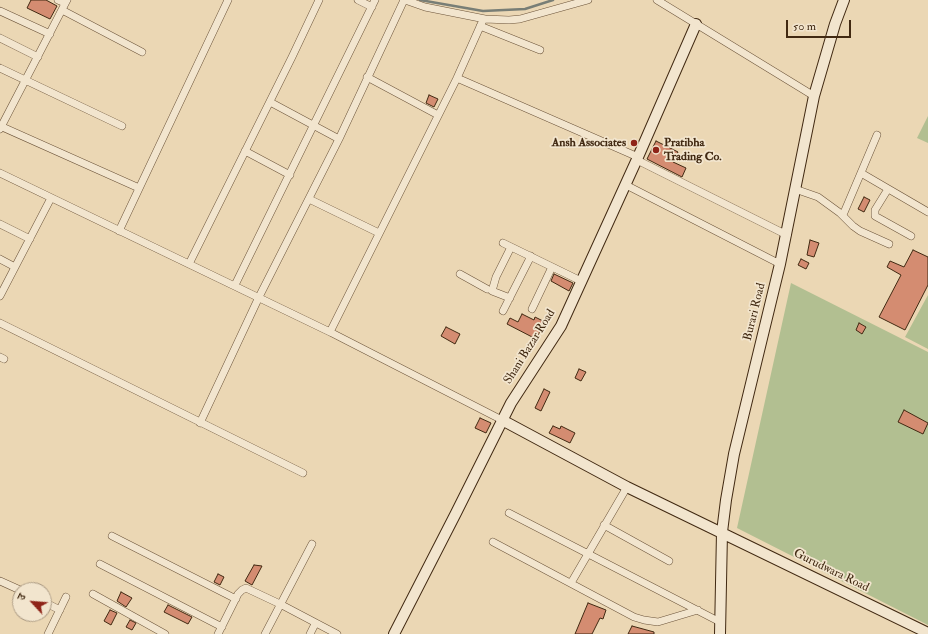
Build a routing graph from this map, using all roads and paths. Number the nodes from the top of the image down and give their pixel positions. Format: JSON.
{"nodes":[{"id":1,"x":58,"y":0,"type":"edge"},
{"id":2,"x":228,"y":0,"type":"edge"},
{"id":3,"x":319,"y":0,"type":"edge"},
{"id":4,"x":358,"y":0,"type":"edge"},
{"id":5,"x":404,"y":0,"type":"edge"},
{"id":6,"x":588,"y":0,"type":"edge"},
{"id":7,"x":657,"y":0,"type":"edge"},
{"id":8,"x":844,"y":0,"type":"edge"},
{"id":9,"x":373,"y":3,"type":"edge"},
{"id":10,"x":65,"y":4,"type":"edge"},
{"id":11,"x":0,"y":12,"type":"edge"},
{"id":12,"x":485,"y":18,"type":"junction"},
{"id":13,"x":696,"y":24,"type":"junction"},
{"id":14,"x":480,"y":26,"type":"junction"},
{"id":15,"x":50,"y":34,"type":"junction"},
{"id":16,"x":0,"y":38,"type":"edge"},
{"id":17,"x":540,"y":50,"type":"dead end"},
{"id":18,"x":142,"y":52,"type":"dead end"},
{"id":19,"x":38,"y":57,"type":"junction"},
{"id":20,"x":0,"y":68,"type":"edge"},
{"id":21,"x":368,"y":77,"type":"junction"},
{"id":22,"x":457,"y":78,"type":"junction"},
{"id":23,"x":24,"y":80,"type":"junction"},
{"id":24,"x":814,"y":96,"type":"junction"},
{"id":25,"x":270,"y":102,"type":"junction"},
{"id":26,"x":438,"y":115,"type":"junction"},
{"id":27,"x":314,"y":125,"type":"junction"},
{"id":28,"x":122,"y":126,"type":"dead end"},
{"id":29,"x":0,"y":127,"type":"edge"},
{"id":30,"x":878,"y":135,"type":"dead end"},
{"id":31,"x":339,"y":139,"type":"junction"},
{"id":32,"x":245,"y":151,"type":"junction"},
{"id":33,"x":638,"y":158,"type":"junction"},
{"id":34,"x":0,"y":173,"type":"edge"},
{"id":35,"x":861,"y":173,"type":"junction"},
{"id":36,"x":290,"y":175,"type":"junction"},
{"id":37,"x":626,"y":185,"type":"junction"},
{"id":38,"x":139,"y":188,"type":"junction"},
{"id":39,"x":795,"y":189,"type":"junction"},
{"id":40,"x":888,"y":189,"type":"junction"},
{"id":41,"x":51,"y":198,"type":"junction"},
{"id":42,"x":309,"y":199,"type":"junction"},
{"id":43,"x":928,"y":212,"type":"edge"},
{"id":44,"x":843,"y":215,"type":"junction"},
{"id":45,"x":0,"y":224,"type":"edge"},
{"id":46,"x":119,"y":231,"type":"junction"},
{"id":47,"x":379,"y":233,"type":"junction"},
{"id":48,"x":787,"y":234,"type":"junction"},
{"id":49,"x":911,"y":236,"type":"dead end"},
{"id":50,"x":30,"y":239,"type":"junction"},
{"id":51,"x":504,"y":243,"type":"dead end"},
{"id":52,"x":889,"y":244,"type":"dead end"},
{"id":53,"x":510,"y":247,"type":"junction"},
{"id":54,"x":531,"y":256,"type":"junction"},
{"id":55,"x":0,"y":259,"type":"edge"},
{"id":56,"x":188,"y":264,"type":"junction"},
{"id":57,"x":780,"y":264,"type":"junction"},
{"id":58,"x":15,"y":267,"type":"junction"},
{"id":59,"x":552,"y":267,"type":"junction"},
{"id":60,"x":460,"y":274,"type":"dead end"},
{"id":61,"x":581,"y":281,"type":"junction"},
{"id":62,"x":235,"y":285,"type":"junction"},
{"id":63,"x":488,"y":289,"type":"dead end"},
{"id":64,"x":1,"y":294,"type":"edge"},
{"id":65,"x":260,"y":297,"type":"junction"},
{"id":66,"x":510,"y":298,"type":"junction"},
{"id":67,"x":532,"y":309,"type":"dead end"},
{"id":68,"x":503,"y":311,"type":"dead end"},
{"id":69,"x":0,"y":324,"type":"edge"},
{"id":70,"x":330,"y":332,"type":"junction"},
{"id":71,"x":502,"y":420,"type":"junction"},
{"id":72,"x":200,"y":423,"type":"junction"},
{"id":73,"x":303,"y":473,"type":"dead end"},
{"id":74,"x":627,"y":487,"type":"junction"},
{"id":75,"x":509,"y":513,"type":"dead end"},
{"id":76,"x":604,"y":525,"type":"junction"},
{"id":77,"x":722,"y":532,"type":"junction"},
{"id":78,"x":112,"y":536,"type":"dead end"},
{"id":79,"x":493,"y":542,"type":"dead end"},
{"id":80,"x":312,"y":544,"type":"dead end"},
{"id":81,"x":588,"y":553,"type":"junction"},
{"id":82,"x":668,"y":561,"type":"dead end"},
{"id":83,"x":100,"y":564,"type":"dead end"},
{"id":84,"x":0,"y":581,"type":"edge"},
{"id":85,"x":571,"y":583,"type":"junction"},
{"id":86,"x":12,"y":586,"type":"edge"},
{"id":87,"x":93,"y":594,"type":"dead end"},
{"id":88,"x":66,"y":597,"type":"dead end"},
{"id":89,"x":236,"y":599,"type":"junction"},
{"id":90,"x":280,"y":604,"type":"junction"},
{"id":91,"x":52,"y":606,"type":"edge"},
{"id":92,"x":60,"y":610,"type":"junction"},
{"id":93,"x":698,"y":610,"type":"junction"},
{"id":94,"x":720,"y":622,"type":"junction"},
{"id":95,"x":315,"y":624,"type":"junction"},
{"id":96,"x":222,"y":627,"type":"junction"},
{"id":97,"x":928,"y":633,"type":"edge"},
{"id":98,"x":48,"y":634,"type":"edge"},
{"id":99,"x":165,"y":634,"type":"edge"},
{"id":100,"x":218,"y":634,"type":"edge"},
{"id":101,"x":265,"y":634,"type":"edge"},
{"id":102,"x":310,"y":634,"type":"edge"},
{"id":103,"x":337,"y":634,"type":"edge"},
{"id":104,"x":394,"y":634,"type":"edge"},
{"id":105,"x":720,"y":634,"type":"edge"}],
"edges":[{"from":1,"to":10,"type":"street"},
{"from":2,"to":38,"type":"street"},
{"from":3,"to":25,"type":"street"},
{"from":4,"to":9,"type":"street"},
{"from":5,"to":12,"type":"street"},
{"from":5,"to":21,"type":"street"},
{"from":6,"to":12,"type":"street"},
{"from":7,"to":13,"type":"street"},
{"from":8,"to":24,"type":"street","name":"Burari Road"},
{"from":9,"to":27,"type":"street"},
{"from":10,"to":15,"type":"street"},
{"from":10,"to":18,"type":"street"},
{"from":11,"to":15,"type":"street"},
{"from":12,"to":14,"type":"street"},
{"from":13,"to":24,"type":"street"},
{"from":13,"to":33,"type":"street","name":"Shani Bazar Road"},
{"from":14,"to":17,"type":"street"},
{"from":14,"to":22,"type":"street"},
{"from":15,"to":19,"type":"street"},
{"from":16,"to":19,"type":"street"},
{"from":19,"to":23,"type":"street"},
{"from":20,"to":23,"type":"street"},
{"from":21,"to":26,"type":"street"},
{"from":21,"to":31,"type":"street"},
{"from":22,"to":26,"type":"street"},
{"from":22,"to":33,"type":"street"},
{"from":23,"to":28,"type":"street"},
{"from":23,"to":29,"type":"street"},
{"from":24,"to":39,"type":"street","name":"Burari Road"},
{"from":25,"to":27,"type":"street"},
{"from":25,"to":32,"type":"street"},
{"from":26,"to":47,"type":"street"},
{"from":27,"to":31,"type":"street"},
{"from":27,"to":36,"type":"street"},
{"from":29,"to":38,"type":"street"},
{"from":30,"to":35,"type":"street"},
{"from":31,"to":42,"type":"street"},
{"from":32,"to":36,"type":"street"},
{"from":32,"to":56,"type":"street"},
{"from":33,"to":37,"type":"street","name":"Shani Bazar Road"},
{"from":33,"to":48,"type":"street"},
{"from":34,"to":41,"type":"street"},
{"from":35,"to":40,"type":"street"},
{"from":35,"to":44,"type":"street"},
{"from":36,"to":62,"type":"street"},
{"from":37,"to":57,"type":"street"},
{"from":37,"to":61,"type":"street","name":"Shani Bazar Road"},
{"from":38,"to":46,"type":"street"},
{"from":39,"to":44,"type":"street"},
{"from":39,"to":48,"type":"street","name":"Burari Road"},
{"from":40,"to":43,"type":"street"},
{"from":40,"to":49,"type":"street"},
{"from":41,"to":46,"type":"street"},
{"from":41,"to":50,"type":"street"},
{"from":42,"to":47,"type":"street"},
{"from":42,"to":65,"type":"street"},
{"from":44,"to":52,"type":"street"},
{"from":45,"to":50,"type":"street"},
{"from":46,"to":56,"type":"street"},
{"from":47,"to":70,"type":"street"},
{"from":48,"to":57,"type":"street","name":"Burari Road"},
{"from":50,"to":58,"type":"street"},
{"from":51,"to":53,"type":"street"},
{"from":53,"to":54,"type":"street"},
{"from":53,"to":66,"type":"street"},
{"from":54,"to":59,"type":"street"},
{"from":54,"to":66,"type":"street"},
{"from":55,"to":58,"type":"street"},
{"from":56,"to":62,"type":"street"},
{"from":57,"to":77,"type":"street","name":"Burari Road"},
{"from":58,"to":64,"type":"street"},
{"from":59,"to":61,"type":"street"},
{"from":59,"to":67,"type":"street"},
{"from":60,"to":63,"type":"street"},
{"from":61,"to":71,"type":"street","name":"Shani Bazar Road"},
{"from":62,"to":65,"type":"street"},
{"from":65,"to":70,"type":"street"},
{"from":65,"to":72,"type":"street"},
{"from":66,"to":68,"type":"street"},
{"from":69,"to":72,"type":"street"},
{"from":70,"to":71,"type":"street"},
{"from":71,"to":74,"type":"street","name":"Gurudwara Road"},
{"from":71,"to":104,"type":"street","name":"Shani Bazar Road"},
{"from":72,"to":73,"type":"street"},
{"from":74,"to":76,"type":"street"},
{"from":74,"to":77,"type":"street","name":"Gurudwara Road"},
{"from":75,"to":81,"type":"street"},
{"from":76,"to":81,"type":"street"},
{"from":76,"to":82,"type":"street"},
{"from":77,"to":94,"type":"street","name":"Burari Road"},
{"from":77,"to":97,"type":"street","name":"Gurudwara Road"},
{"from":78,"to":89,"type":"street"},
{"from":79,"to":85,"type":"street"},
{"from":80,"to":90,"type":"street"},
{"from":81,"to":85,"type":"street"},
{"from":81,"to":93,"type":"street"},
{"from":83,"to":96,"type":"street"},
{"from":84,"to":86,"type":"street"},
{"from":85,"to":93,"type":"street"},
{"from":87,"to":99,"type":"street"},
{"from":88,"to":92,"type":"street"},
{"from":89,"to":90,"type":"street"},
{"from":89,"to":96,"type":"street"},
{"from":90,"to":95,"type":"street"},
{"from":90,"to":101,"type":"street"},
{"from":91,"to":92,"type":"street"},
{"from":92,"to":98,"type":"street"},
{"from":93,"to":94,"type":"street"},
{"from":94,"to":105,"type":"street","name":"Burari Road"},
{"from":95,"to":102,"type":"street"},
{"from":95,"to":103,"type":"street"},
{"from":96,"to":100,"type":"street"}]}
